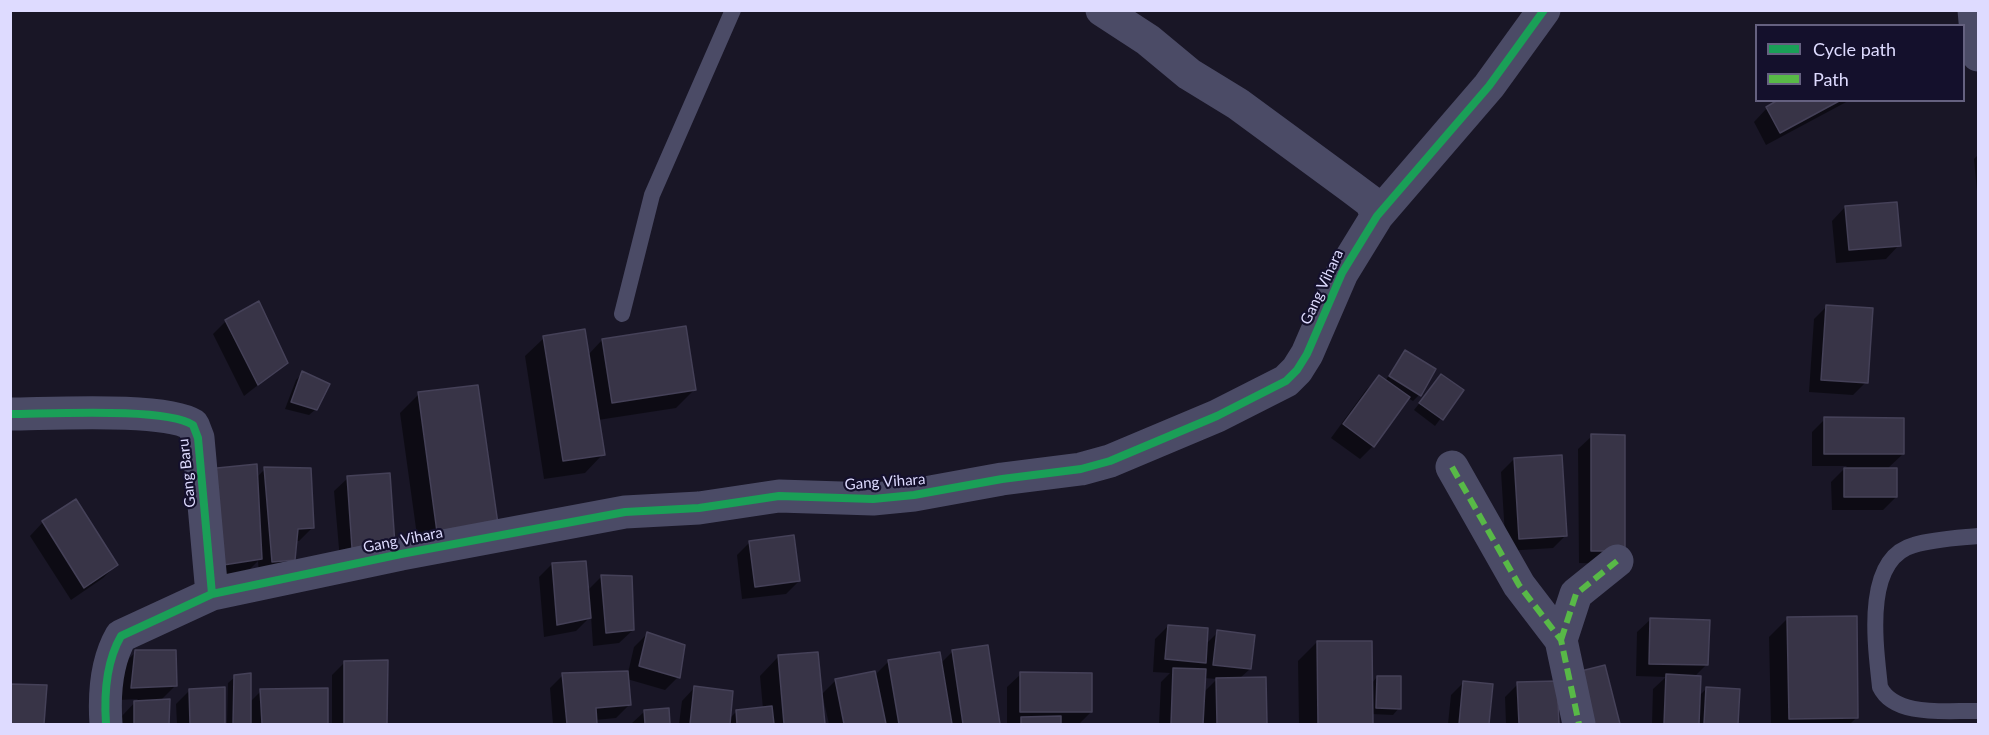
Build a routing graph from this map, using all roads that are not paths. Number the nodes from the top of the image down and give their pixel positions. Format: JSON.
{"nodes":[{"id":1,"x":733,"y":10,"type":"edge"},
{"id":2,"x":1102,"y":10,"type":"edge"},
{"id":3,"x":1544,"y":10,"type":"edge"},
{"id":4,"x":1974,"y":10,"type":"edge"},
{"id":5,"x":1978,"y":55,"type":"edge"},
{"id":6,"x":1377,"y":216,"type":"junction"},
{"id":7,"x":621,"y":314,"type":"dead end"},
{"id":8,"x":10,"y":414,"type":"edge"},
{"id":9,"x":1452,"y":467,"type":"dead end"},
{"id":10,"x":1978,"y":536,"type":"edge"},
{"id":11,"x":1617,"y":561,"type":"dead end"},
{"id":12,"x":212,"y":594,"type":"junction"},
{"id":13,"x":1561,"y":640,"type":"junction"},
{"id":14,"x":1978,"y":711,"type":"edge"},
{"id":15,"x":106,"y":724,"type":"edge"},
{"id":16,"x":1579,"y":724,"type":"edge"}],
"edges":[{"from":1,"to":7,"type":"lane"},
{"from":2,"to":6,"type":"street"},
{"from":3,"to":6,"type":"street","name":"Gang Vihara"},
{"from":4,"to":5,"type":"street"},
{"from":6,"to":12,"type":"street","name":"Gang Vihara"},
{"from":8,"to":12,"type":"street","name":"Gang Baru"},
{"from":9,"to":13,"type":"street"},
{"from":10,"to":14,"type":"lane"},
{"from":11,"to":13,"type":"street"},
{"from":12,"to":15,"type":"street","name":"Gang Vihara"},
{"from":13,"to":16,"type":"street"}]}
